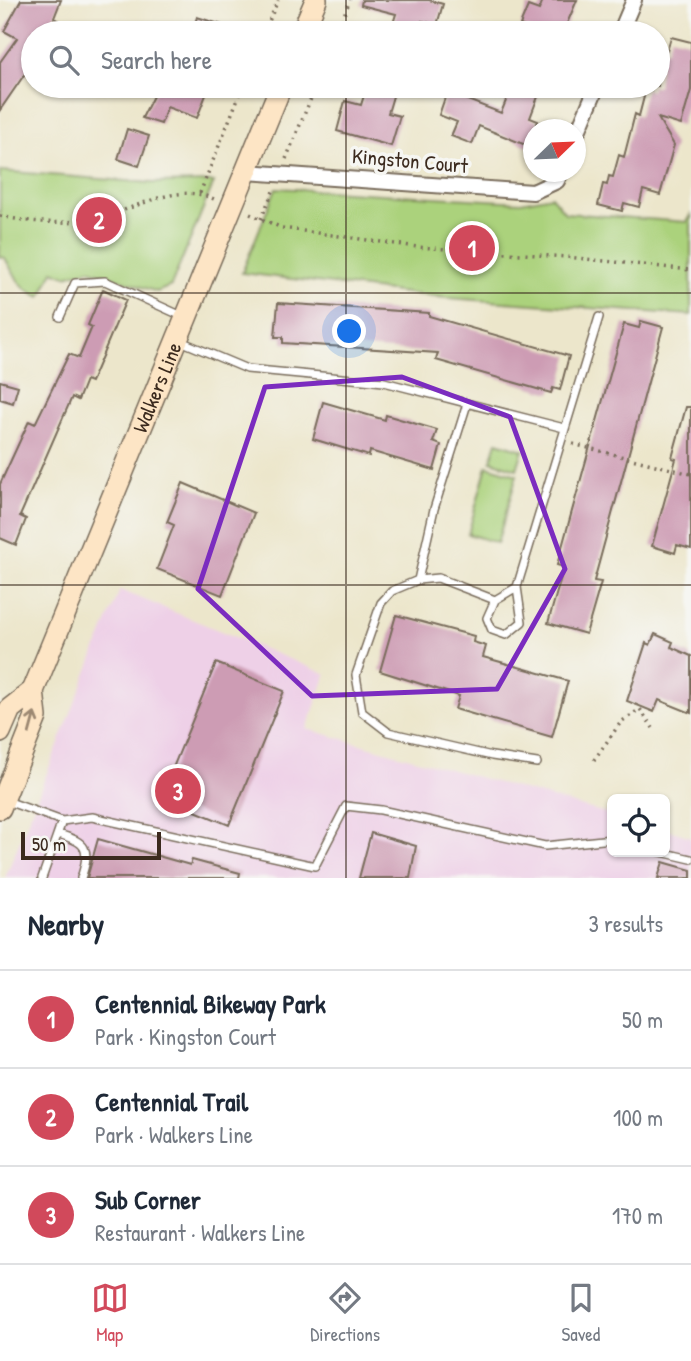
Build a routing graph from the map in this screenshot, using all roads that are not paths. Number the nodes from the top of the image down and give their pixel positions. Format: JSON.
{"nodes":[{"id":1,"x":316,"y":0,"type":"edge"},
{"id":2,"x":634,"y":0,"type":"edge"},
{"id":3,"x":307,"y":21,"type":"edge"},
{"id":4,"x":625,"y":21,"type":"edge"},
{"id":5,"x":276,"y":98,"type":"edge"},
{"id":6,"x":592,"y":98,"type":"edge"},
{"id":7,"x":583,"y":119,"type":"edge"},
{"id":8,"x":246,"y":172,"type":"junction"},
{"id":9,"x":555,"y":182,"type":"edge"},
{"id":10,"x":60,"y":317,"type":"dead end"},
{"id":11,"x":599,"y":317,"type":"dead end"},
{"id":12,"x":186,"y":318,"type":"junction"},
{"id":13,"x":177,"y":340,"type":"junction"},
{"id":14,"x":467,"y":404,"type":"junction"},
{"id":15,"x":564,"y":428,"type":"junction"},
{"id":16,"x":418,"y":580,"type":"junction"},
{"id":17,"x":517,"y":587,"type":"junction"},
{"id":18,"x":495,"y":600,"type":"junction"},
{"id":19,"x":33,"y":691,"type":"junction"},
{"id":20,"x":0,"y":732,"type":"edge"},
{"id":21,"x":537,"y":762,"type":"dead end"},
{"id":22,"x":1,"y":802,"type":"edge"},
{"id":23,"x":62,"y":821,"type":"junction"},
{"id":24,"x":58,"y":834,"type":"junction"},
{"id":25,"x":607,"y":840,"type":"edge"},
{"id":26,"x":670,"y":854,"type":"edge"},
{"id":27,"x":691,"y":859,"type":"edge"},
{"id":28,"x":41,"y":878,"type":"edge"},
{"id":29,"x":81,"y":878,"type":"edge"}],
"edges":[{"from":1,"to":3,"type":"main road"},
{"from":2,"to":4,"type":"street"},
{"from":5,"to":8,"type":"main road","name":"Walkers Line"},
{"from":6,"to":7,"type":"street"},
{"from":8,"to":9,"type":"street","name":"Kingston Court"},
{"from":8,"to":12,"type":"main road","name":"Walkers Line"},
{"from":10,"to":12,"type":"lane"},
{"from":11,"to":15,"type":"lane"},
{"from":12,"to":13,"type":"main road","name":"Walkers Line"},
{"from":13,"to":14,"type":"lane"},
{"from":13,"to":19,"type":"main road","name":"Walkers Line"},
{"from":14,"to":15,"type":"lane"},
{"from":14,"to":16,"type":"lane"},
{"from":15,"to":17,"type":"lane"},
{"from":16,"to":18,"type":"lane"},
{"from":16,"to":21,"type":"lane"},
{"from":17,"to":18,"type":"lane"},
{"from":17,"to":18,"type":"lane"},
{"from":19,"to":20,"type":"main road","name":"Walkers Line"},
{"from":22,"to":19,"type":"main road","name":"Walkers Line","one_way":true},
{"from":22,"to":23,"type":"lane"},
{"from":23,"to":24,"type":"lane"},
{"from":23,"to":25,"type":"lane"},
{"from":24,"to":28,"type":"lane"},
{"from":24,"to":29,"type":"lane"},
{"from":26,"to":27,"type":"lane"}]}
